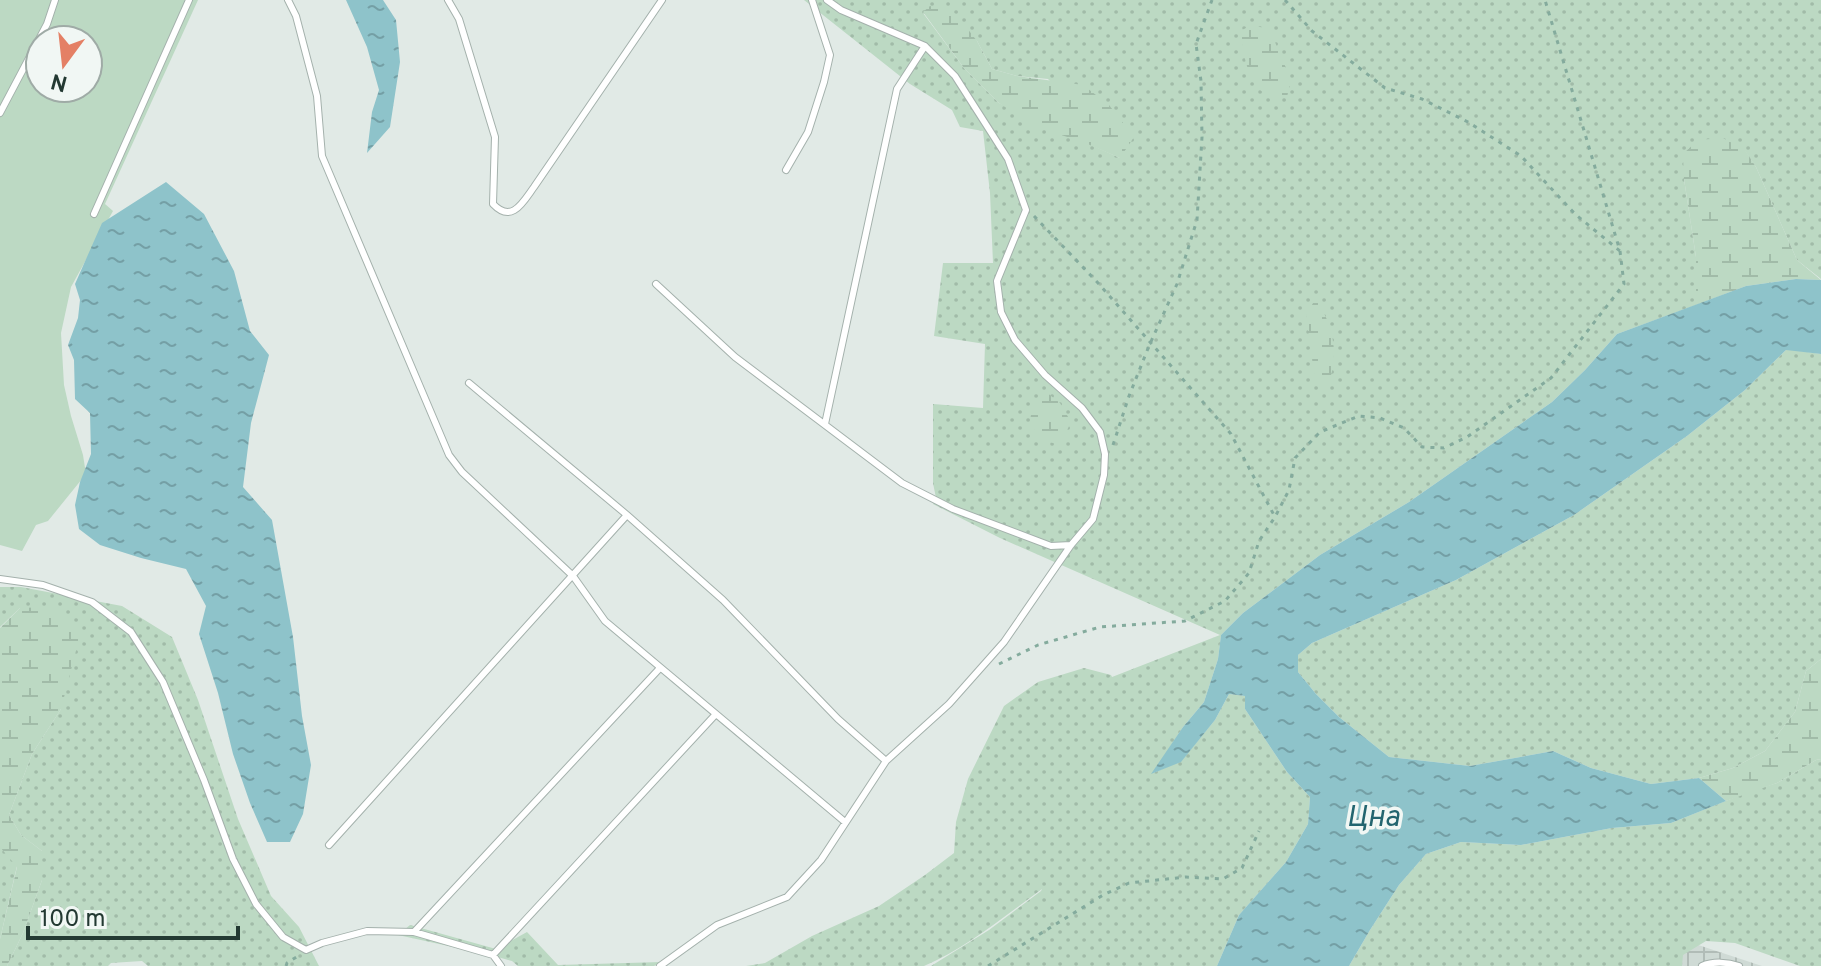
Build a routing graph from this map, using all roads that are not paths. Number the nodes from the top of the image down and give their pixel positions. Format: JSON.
{"nodes":[{"id":1,"x":55,"y":0,"type":"edge"},
{"id":2,"x":189,"y":0,"type":"edge"},
{"id":3,"x":288,"y":0,"type":"edge"},
{"id":4,"x":448,"y":0,"type":"edge"},
{"id":5,"x":662,"y":0,"type":"edge"},
{"id":6,"x":812,"y":0,"type":"edge"},
{"id":7,"x":827,"y":0,"type":"edge"},
{"id":8,"x":925,"y":46,"type":"junction"},
{"id":9,"x":0,"y":113,"type":"edge"},
{"id":10,"x":786,"y":170,"type":"dead end"},
{"id":11,"x":94,"y":214,"type":"dead end"},
{"id":12,"x":656,"y":284,"type":"dead end"},
{"id":13,"x":469,"y":383,"type":"dead end"},
{"id":14,"x":825,"y":424,"type":"junction"},
{"id":15,"x":627,"y":515,"type":"junction"},
{"id":16,"x":1071,"y":545,"type":"junction"},
{"id":17,"x":573,"y":576,"type":"junction"},
{"id":18,"x":0,"y":579,"type":"edge"},
{"id":19,"x":660,"y":668,"type":"junction"},
{"id":20,"x":716,"y":714,"type":"junction"},
{"id":21,"x":886,"y":761,"type":"junction"},
{"id":22,"x":845,"y":822,"type":"junction"},
{"id":23,"x":329,"y":845,"type":"dead end"},
{"id":24,"x":414,"y":932,"type":"junction"},
{"id":25,"x":493,"y":955,"type":"junction"},
{"id":26,"x":501,"y":966,"type":"edge"},
{"id":27,"x":660,"y":966,"type":"edge"},
{"id":28,"x":1702,"y":966,"type":"edge"},
{"id":29,"x":1739,"y":966,"type":"edge"}],
"edges":[{"from":1,"to":9,"type":"lane"},
{"from":2,"to":11,"type":"lane"},
{"from":3,"to":17,"type":"lane"},
{"from":4,"to":5,"type":"lane"},
{"from":6,"to":10,"type":"lane"},
{"from":7,"to":8,"type":"lane"},
{"from":8,"to":14,"type":"lane"},
{"from":8,"to":16,"type":"lane"},
{"from":12,"to":14,"type":"lane"},
{"from":13,"to":15,"type":"lane"},
{"from":14,"to":16,"type":"lane"},
{"from":15,"to":17,"type":"lane"},
{"from":15,"to":21,"type":"lane"},
{"from":16,"to":21,"type":"lane"},
{"from":17,"to":19,"type":"lane"},
{"from":17,"to":23,"type":"lane"},
{"from":18,"to":24,"type":"lane"},
{"from":19,"to":20,"type":"lane"},
{"from":19,"to":24,"type":"lane"},
{"from":20,"to":22,"type":"lane"},
{"from":20,"to":25,"type":"lane"},
{"from":21,"to":22,"type":"lane"},
{"from":22,"to":27,"type":"lane"},
{"from":24,"to":25,"type":"lane"},
{"from":25,"to":26,"type":"lane"},
{"from":28,"to":29,"type":"lane"}]}
